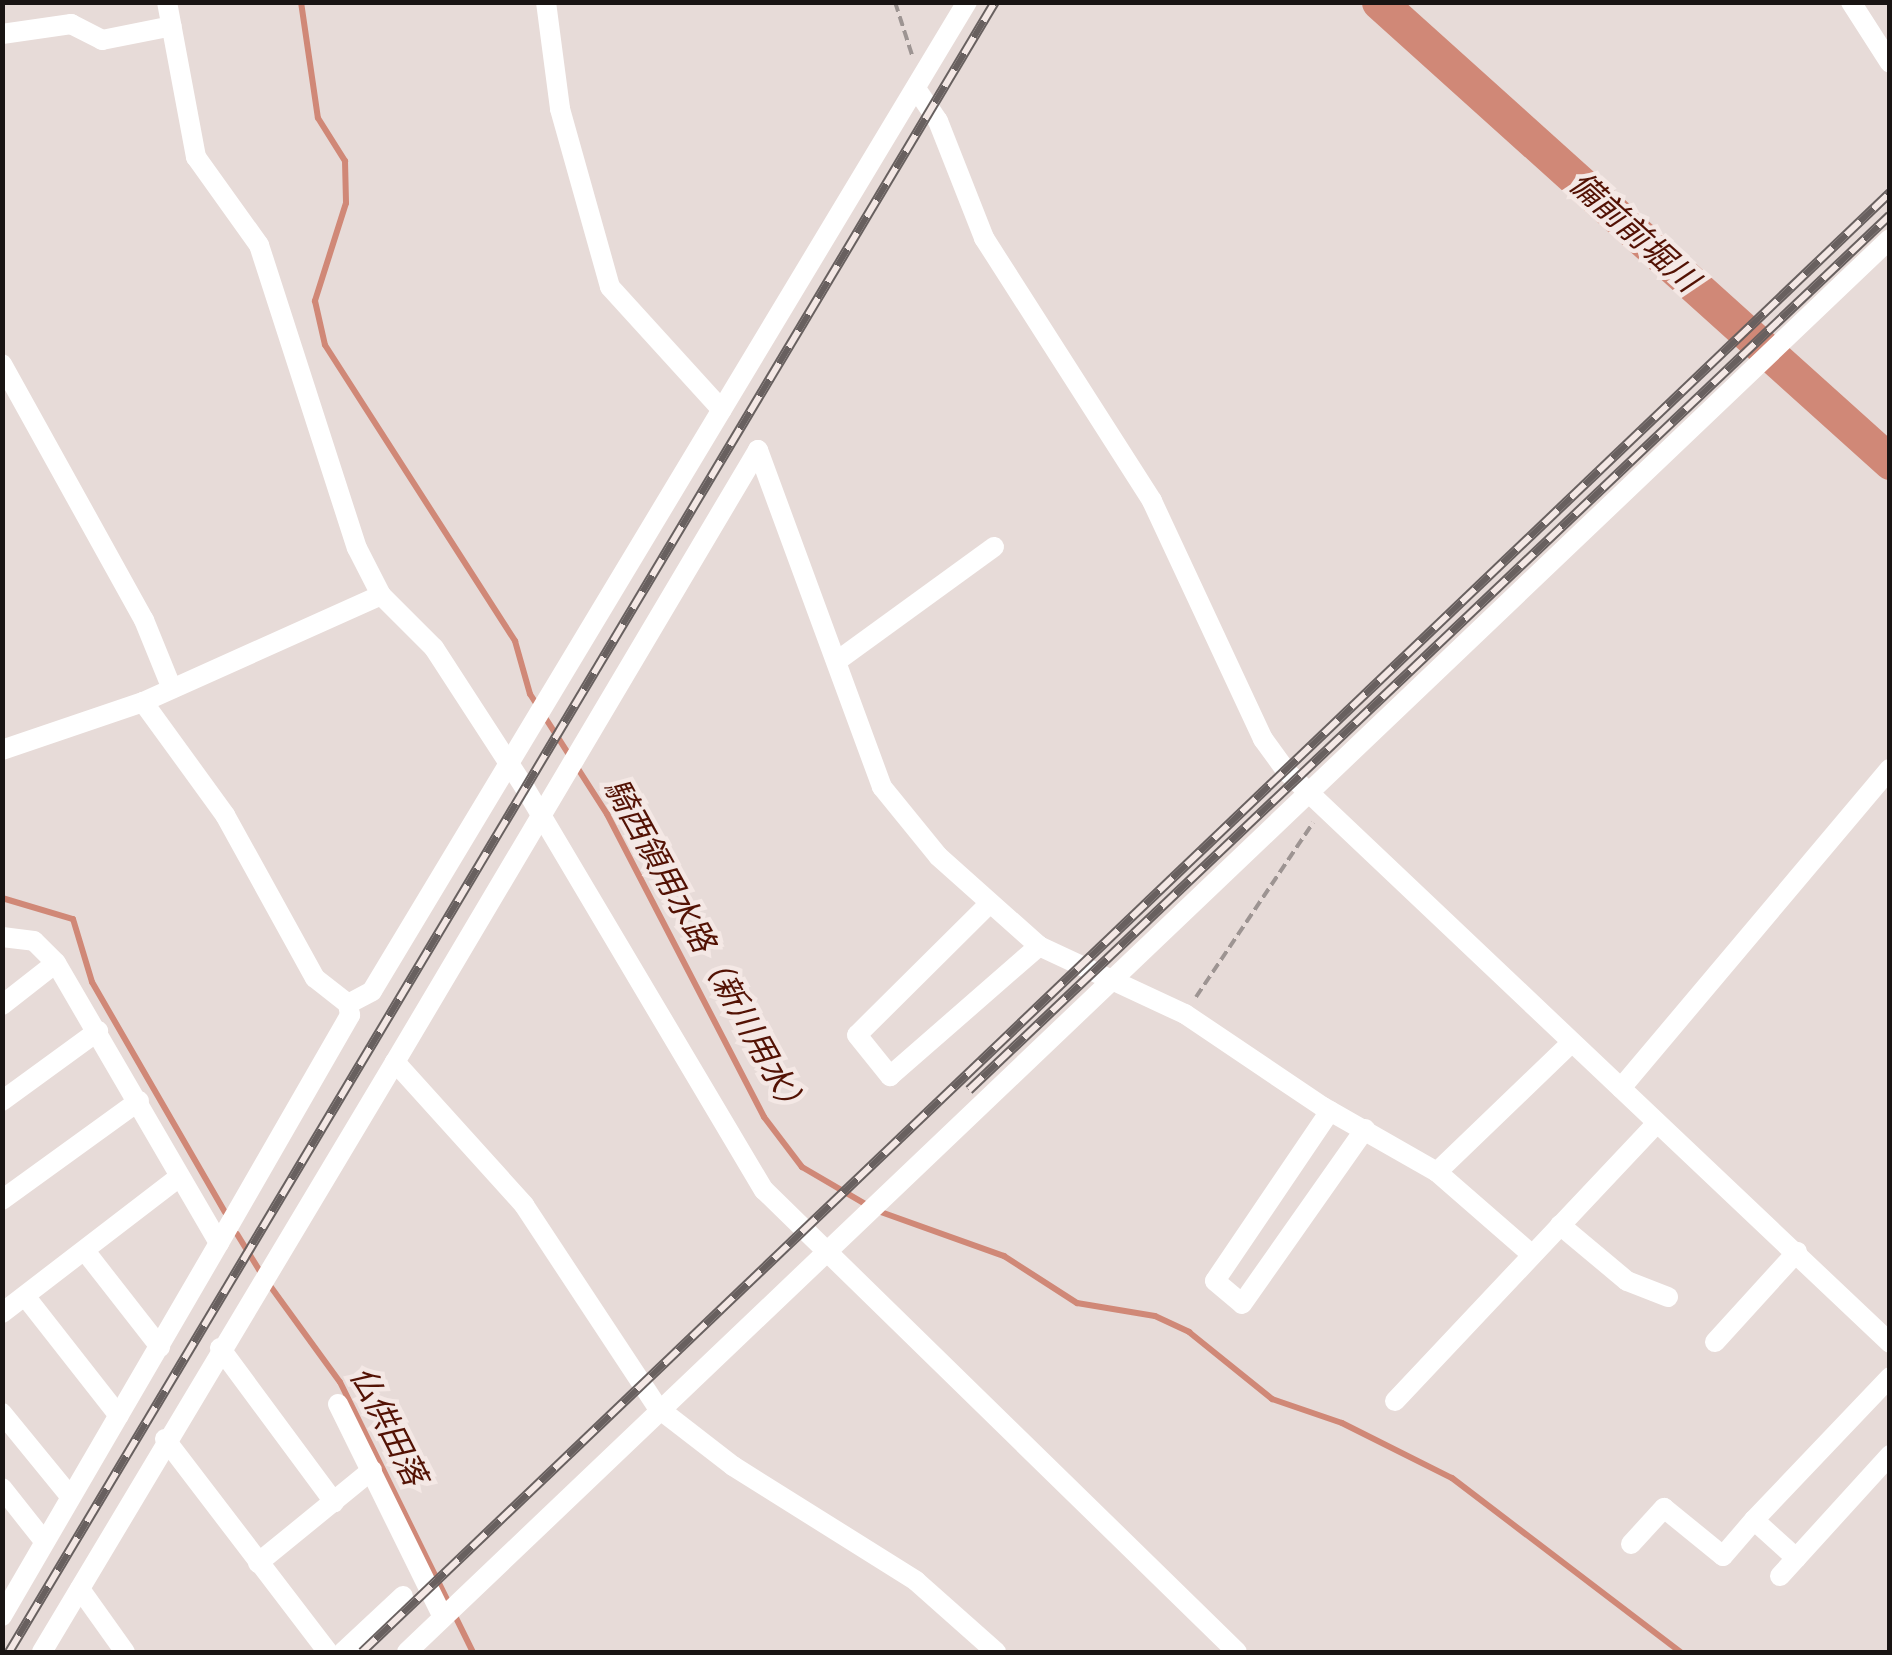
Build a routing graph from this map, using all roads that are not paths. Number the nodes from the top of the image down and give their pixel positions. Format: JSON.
{"nodes":[{"id":1,"x":167,"y":2,"type":"edge"},
{"id":2,"x":546,"y":2,"type":"edge"},
{"id":3,"x":967,"y":2,"type":"edge"},
{"id":4,"x":1851,"y":2,"type":"edge"},
{"id":5,"x":172,"y":26,"type":"junction"},
{"id":6,"x":2,"y":34,"type":"edge"},
{"id":7,"x":1890,"y":63,"type":"edge"},
{"id":8,"x":921,"y":81,"type":"junction"},
{"id":9,"x":1890,"y":238,"type":"edge"},
{"id":10,"x":2,"y":364,"type":"edge"},
{"id":11,"x":722,"y":410,"type":"junction"},
{"id":12,"x":994,"y":548,"type":"dead end"},
{"id":13,"x":381,"y":596,"type":"junction"},
{"id":14,"x":837,"y":661,"type":"junction"},
{"id":15,"x":172,"y":689,"type":"junction"},
{"id":16,"x":143,"y":702,"type":"junction"},
{"id":17,"x":2,"y":750,"type":"edge"},
{"id":18,"x":508,"y":768,"type":"junction"},
{"id":19,"x":1890,"y":769,"type":"edge"},
{"id":20,"x":1308,"y":789,"type":"junction"},
{"id":21,"x":543,"y":818,"type":"junction"},
{"id":22,"x":990,"y":904,"type":"junction"},
{"id":23,"x":2,"y":937,"type":"edge"},
{"id":24,"x":1038,"y":946,"type":"junction"},
{"id":25,"x":56,"y":963,"type":"junction"},
{"id":26,"x":1110,"y":976,"type":"junction"},
{"id":27,"x":348,"y":1004,"type":"junction"},
{"id":28,"x":2,"y":1005,"type":"edge"},
{"id":29,"x":98,"y":1031,"type":"junction"},
{"id":30,"x":1572,"y":1042,"type":"junction"},
{"id":31,"x":395,"y":1062,"type":"junction"},
{"id":32,"x":1621,"y":1088,"type":"junction"},
{"id":33,"x":2,"y":1101,"type":"edge"},
{"id":34,"x":138,"y":1102,"type":"junction"},
{"id":35,"x":1330,"y":1111,"type":"junction"},
{"id":36,"x":1658,"y":1123,"type":"junction"},
{"id":37,"x":1365,"y":1129,"type":"junction"},
{"id":38,"x":1438,"y":1172,"type":"junction"},
{"id":39,"x":179,"y":1177,"type":"junction"},
{"id":40,"x":2,"y":1200,"type":"edge"},
{"id":41,"x":1560,"y":1225,"type":"junction"},
{"id":42,"x":220,"y":1244,"type":"junction"},
{"id":43,"x":824,"y":1249,"type":"junction"},
{"id":44,"x":85,"y":1251,"type":"junction"},
{"id":45,"x":1797,"y":1252,"type":"junction"},
{"id":46,"x":1532,"y":1255,"type":"junction"},
{"id":47,"x":26,"y":1296,"type":"junction"},
{"id":48,"x":1668,"y":1297,"type":"dead end"},
{"id":49,"x":2,"y":1313,"type":"edge"},
{"id":50,"x":1715,"y":1342,"type":"dead end"},
{"id":51,"x":1890,"y":1343,"type":"edge"},
{"id":52,"x":160,"y":1347,"type":"junction"},
{"id":53,"x":220,"y":1348,"type":"junction"},
{"id":54,"x":1890,"y":1377,"type":"edge"},
{"id":55,"x":1395,"y":1401,"type":"dead end"},
{"id":56,"x":338,"y":1404,"type":"dead end"},
{"id":57,"x":658,"y":1408,"type":"junction"},
{"id":58,"x":2,"y":1412,"type":"edge"},
{"id":59,"x":119,"y":1416,"type":"junction"},
{"id":60,"x":166,"y":1439,"type":"junction"},
{"id":61,"x":10,"y":1440,"type":"edge"},
{"id":62,"x":1890,"y":1455,"type":"edge"},
{"id":63,"x":372,"y":1470,"type":"junction"},
{"id":64,"x":2,"y":1488,"type":"edge"},
{"id":65,"x":70,"y":1496,"type":"junction"},
{"id":66,"x":334,"y":1502,"type":"junction"},
{"id":67,"x":1754,"y":1520,"type":"junction"},
{"id":68,"x":44,"y":1540,"type":"junction"},
{"id":69,"x":1631,"y":1544,"type":"dead end"},
{"id":70,"x":1796,"y":1558,"type":"junction"},
{"id":71,"x":258,"y":1563,"type":"junction"},
{"id":72,"x":1780,"y":1576,"type":"dead end"},
{"id":73,"x":80,"y":1590,"type":"junction"},
{"id":74,"x":403,"y":1596,"type":"dead end"},
{"id":75,"x":449,"y":1611,"type":"junction"},
{"id":76,"x":2,"y":1616,"type":"edge"},
{"id":77,"x":42,"y":1652,"type":"edge"},
{"id":78,"x":124,"y":1652,"type":"edge"},
{"id":79,"x":328,"y":1652,"type":"edge"},
{"id":80,"x":342,"y":1652,"type":"edge"},
{"id":81,"x":408,"y":1652,"type":"edge"},
{"id":82,"x":996,"y":1652,"type":"edge"},
{"id":83,"x":1236,"y":1652,"type":"edge"}],
"edges":[{"from":1,"to":5,"type":"street"},
{"from":2,"to":11,"type":"street"},
{"from":3,"to":8,"type":"street"},
{"from":4,"to":7,"type":"street"},
{"from":5,"to":6,"type":"street"},
{"from":5,"to":13,"type":"street"},
{"from":8,"to":11,"type":"street"},
{"from":8,"to":20,"type":"street"},
{"from":9,"to":20,"type":"street"},
{"from":10,"to":15,"type":"street"},
{"from":11,"to":18,"type":"street"},
{"from":12,"to":14,"type":"street"},
{"from":13,"to":15,"type":"street"},
{"from":13,"to":18,"type":"street"},
{"from":14,"to":21,"type":"street"},
{"from":14,"to":22,"type":"street"},
{"from":15,"to":16,"type":"street"},
{"from":16,"to":17,"type":"street"},
{"from":16,"to":27,"type":"street"},
{"from":18,"to":21,"type":"street"},
{"from":18,"to":27,"type":"street"},
{"from":19,"to":32,"type":"street"},
{"from":20,"to":26,"type":"street"},
{"from":20,"to":30,"type":"street"},
{"from":21,"to":31,"type":"street"},
{"from":21,"to":43,"type":"street"},
{"from":22,"to":24,"type":"street"},
{"from":22,"to":24,"type":"street"},
{"from":23,"to":25,"type":"street"},
{"from":24,"to":26,"type":"street"},
{"from":25,"to":28,"type":"street"},
{"from":25,"to":29,"type":"street"},
{"from":26,"to":35,"type":"street"},
{"from":26,"to":43,"type":"street"},
{"from":27,"to":42,"type":"street"},
{"from":29,"to":33,"type":"street"},
{"from":29,"to":34,"type":"street"},
{"from":30,"to":32,"type":"street"},
{"from":30,"to":38,"type":"street"},
{"from":31,"to":53,"type":"street"},
{"from":31,"to":57,"type":"street"},
{"from":32,"to":36,"type":"street"},
{"from":34,"to":39,"type":"street"},
{"from":34,"to":40,"type":"street"},
{"from":35,"to":37,"type":"street"},
{"from":35,"to":37,"type":"street"},
{"from":36,"to":41,"type":"street"},
{"from":36,"to":45,"type":"street"},
{"from":37,"to":38,"type":"street"},
{"from":38,"to":46,"type":"street"},
{"from":39,"to":42,"type":"street"},
{"from":39,"to":44,"type":"street"},
{"from":41,"to":46,"type":"street"},
{"from":41,"to":48,"type":"street"},
{"from":42,"to":52,"type":"street"},
{"from":43,"to":57,"type":"street"},
{"from":43,"to":83,"type":"street"},
{"from":44,"to":47,"type":"street"},
{"from":44,"to":52,"type":"street"},
{"from":45,"to":50,"type":"street"},
{"from":45,"to":51,"type":"street"},
{"from":46,"to":55,"type":"street"},
{"from":47,"to":49,"type":"street"},
{"from":47,"to":59,"type":"street"},
{"from":52,"to":59,"type":"street"},
{"from":53,"to":60,"type":"street"},
{"from":53,"to":66,"type":"street"},
{"from":54,"to":67,"type":"street"},
{"from":56,"to":63,"type":"street"},
{"from":57,"to":75,"type":"street"},
{"from":57,"to":82,"type":"street"},
{"from":58,"to":61,"type":"street"},
{"from":59,"to":65,"type":"street"},
{"from":60,"to":71,"type":"street"},
{"from":60,"to":73,"type":"street"},
{"from":61,"to":65,"type":"street"},
{"from":62,"to":70,"type":"street"},
{"from":63,"to":66,"type":"street"},
{"from":63,"to":75,"type":"street"},
{"from":64,"to":68,"type":"street"},
{"from":65,"to":68,"type":"street"},
{"from":66,"to":71,"type":"street"},
{"from":67,"to":69,"type":"street"},
{"from":67,"to":70,"type":"street"},
{"from":68,"to":76,"type":"street"},
{"from":70,"to":72,"type":"street"},
{"from":71,"to":79,"type":"street"},
{"from":73,"to":77,"type":"street"},
{"from":73,"to":78,"type":"street"},
{"from":74,"to":80,"type":"street"},
{"from":75,"to":81,"type":"street"}]}
